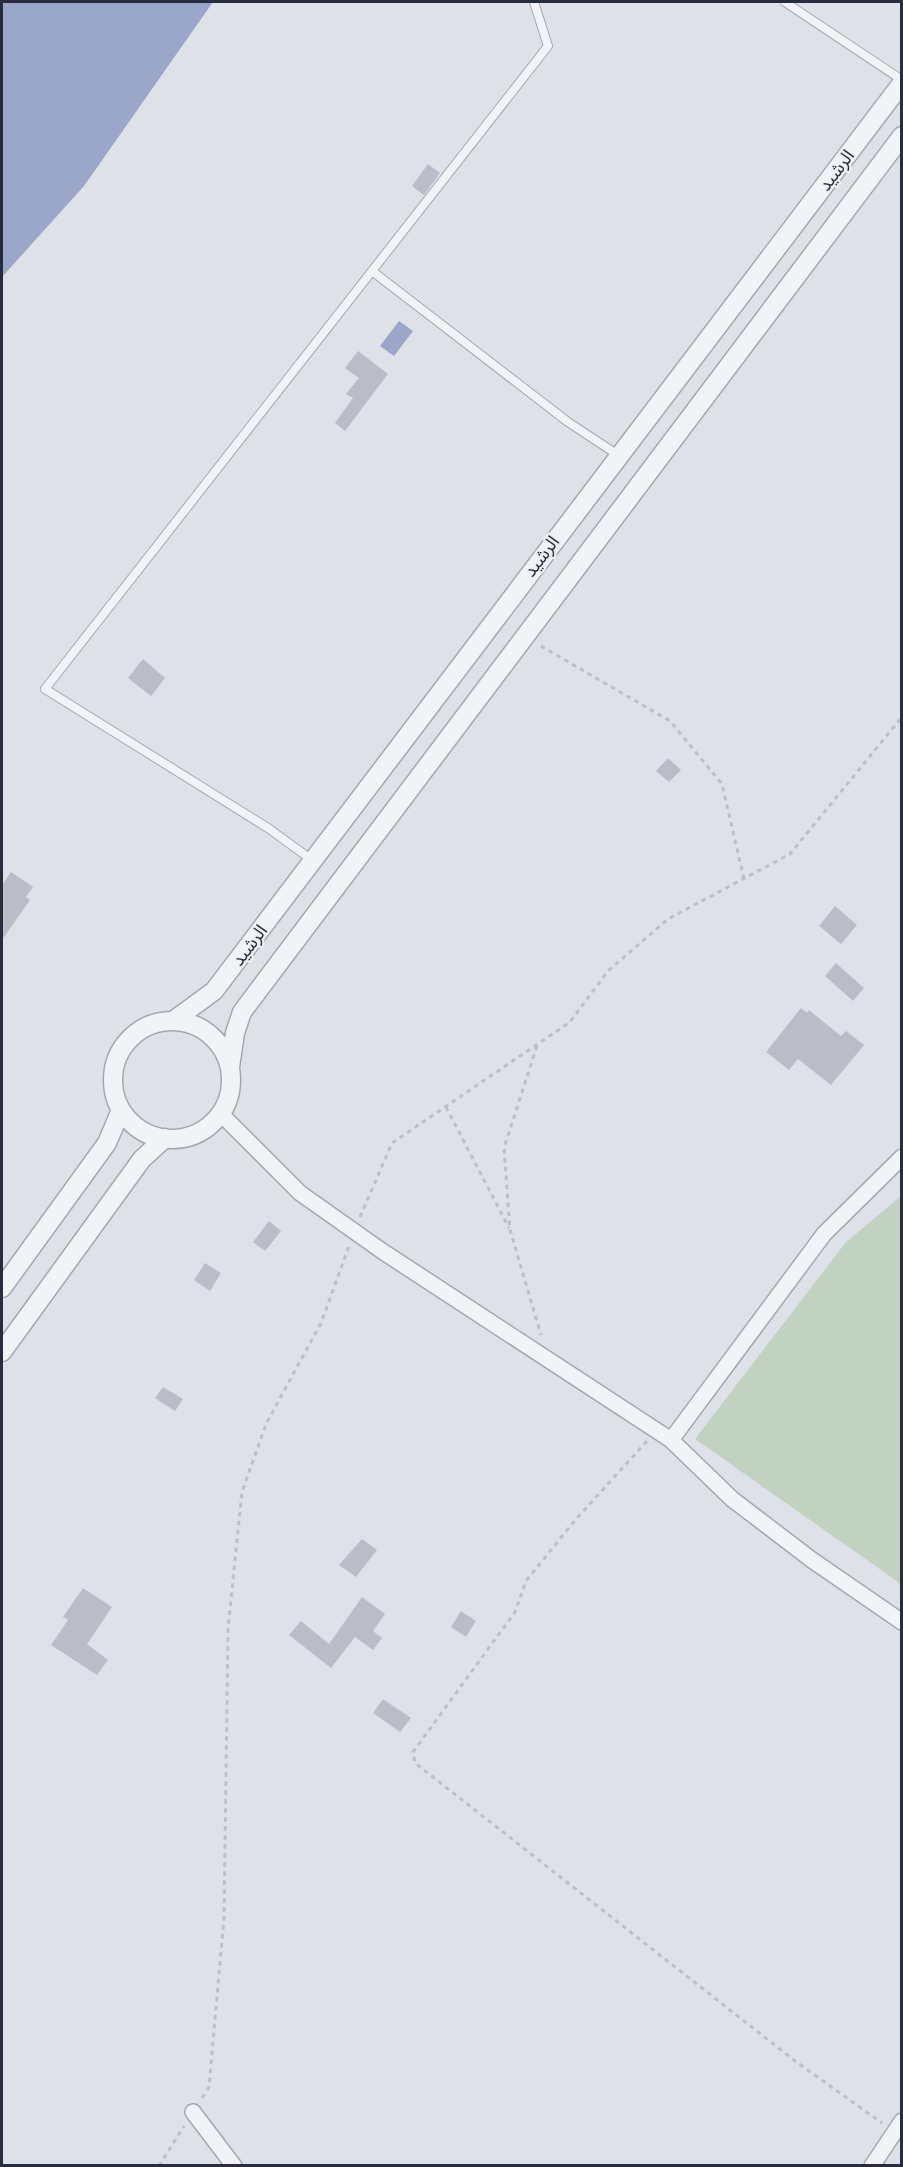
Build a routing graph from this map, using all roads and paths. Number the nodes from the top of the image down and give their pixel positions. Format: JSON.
{"nodes":[{"id":1,"x":534,"y":2,"type":"edge"},
{"id":2,"x":785,"y":2,"type":"edge"},
{"id":3,"x":902,"y":81,"type":"edge"},
{"id":4,"x":902,"y":136,"type":"edge"},
{"id":5,"x":372,"y":271,"type":"junction"},
{"id":6,"x":618,"y":455,"type":"junction"},
{"id":7,"x":524,"y":637,"type":"junction"},
{"id":8,"x":902,"y":717,"type":"edge"},
{"id":9,"x":313,"y":860,"type":"junction"},
{"id":10,"x":744,"y":879,"type":"junction"},
{"id":11,"x":173,"y":1021,"type":"junction"},
{"id":12,"x":538,"y":1044,"type":"junction"},
{"id":13,"x":230,"y":1067,"type":"junction"},
{"id":14,"x":446,"y":1107,"type":"junction"},
{"id":15,"x":121,"y":1110,"type":"junction"},
{"id":16,"x":222,"y":1115,"type":"junction"},
{"id":17,"x":165,"y":1138,"type":"junction"},
{"id":18,"x":902,"y":1157,"type":"edge"},
{"id":19,"x":510,"y":1230,"type":"junction"},
{"id":20,"x":354,"y":1231,"type":"junction"},
{"id":21,"x":2,"y":1288,"type":"edge"},
{"id":22,"x":2,"y":1352,"type":"edge"},
{"id":23,"x":548,"y":1359,"type":"junction"},
{"id":24,"x":656,"y":1431,"type":"junction"},
{"id":25,"x":671,"y":1440,"type":"junction"},
{"id":26,"x":902,"y":1622,"type":"edge"},
{"id":27,"x":193,"y":2112,"type":"junction"},
{"id":28,"x":897,"y":2126,"type":"edge"},
{"id":29,"x":159,"y":2166,"type":"edge"},
{"id":30,"x":234,"y":2166,"type":"edge"},
{"id":31,"x":872,"y":2166,"type":"edge"}],
"edges":[{"from":1,"to":5,"type":"lane"},
{"from":2,"to":3,"type":"lane"},
{"from":3,"to":6,"type":"street","name":"الرشيد"},
{"from":4,"to":7,"type":"street","name":"الرشيد"},
{"from":5,"to":6,"type":"lane"},
{"from":5,"to":9,"type":"lane"},
{"from":6,"to":9,"type":"street","name":"الرشيد"},
{"from":7,"to":10,"type":"path"},
{"from":7,"to":13,"type":"street","name":"الرشيد"},
{"from":8,"to":10,"type":"path"},
{"from":9,"to":11,"type":"street","name":"الرشيد"},
{"from":10,"to":12,"type":"path"},
{"from":11,"to":13,"type":"street"},
{"from":11,"to":15,"type":"street"},
{"from":12,"to":14,"type":"path"},
{"from":12,"to":19,"type":"path"},
{"from":13,"to":16,"type":"street"},
{"from":14,"to":19,"type":"path"},
{"from":14,"to":20,"type":"path"},
{"from":15,"to":17,"type":"street"},
{"from":15,"to":21,"type":"street"},
{"from":16,"to":17,"type":"street"},
{"from":16,"to":20,"type":"street"},
{"from":17,"to":22,"type":"street"},
{"from":18,"to":25,"type":"street"},
{"from":19,"to":23,"type":"path"},
{"from":20,"to":23,"type":"street"},
{"from":20,"to":27,"type":"path"},
{"from":23,"to":24,"type":"street"},
{"from":24,"to":25,"type":"street"},
{"from":24,"to":28,"type":"path"},
{"from":25,"to":26,"type":"street"},
{"from":27,"to":29,"type":"path"},
{"from":27,"to":30,"type":"street"},
{"from":28,"to":31,"type":"street"}]}
